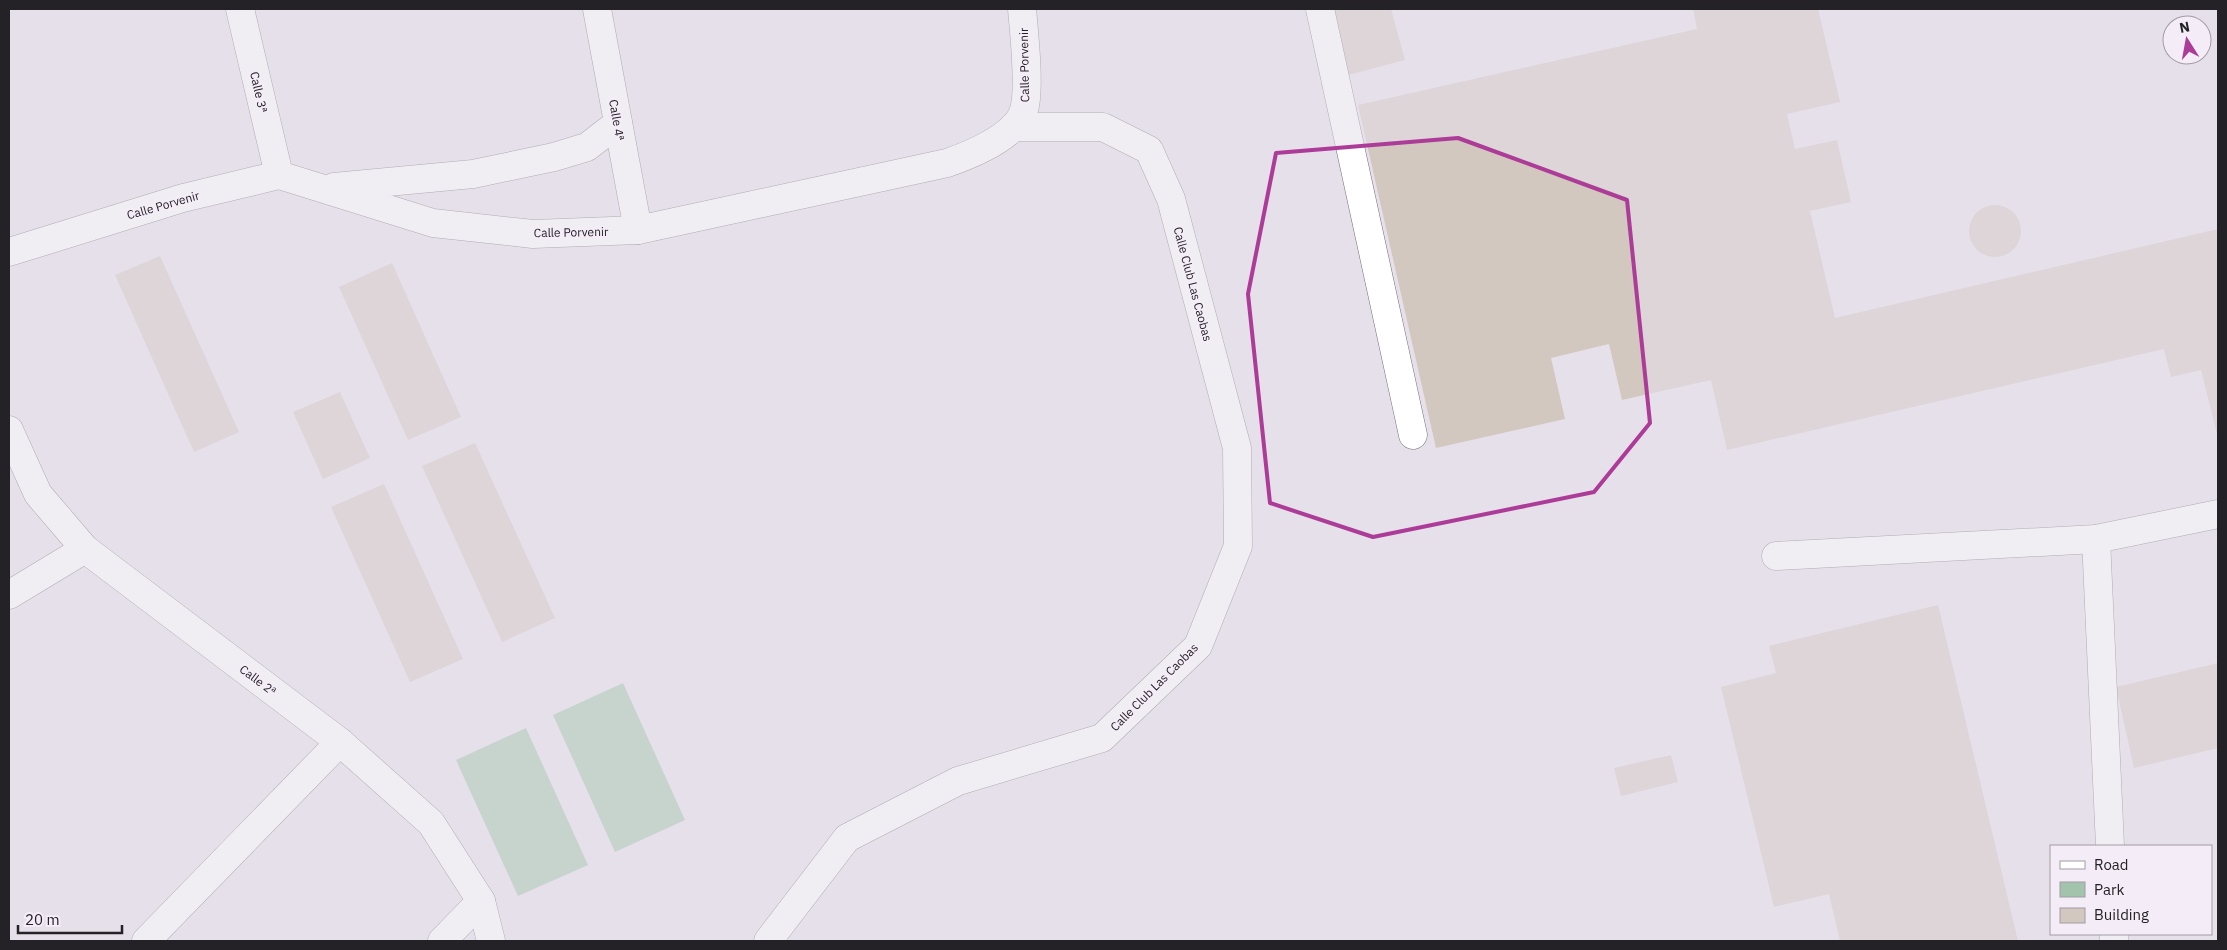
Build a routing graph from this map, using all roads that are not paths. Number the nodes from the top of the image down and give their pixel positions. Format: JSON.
{"nodes":[{"id":1,"x":240,"y":9,"type":"edge"},
{"id":2,"x":597,"y":9,"type":"edge"},
{"id":3,"x":1022,"y":9,"type":"edge"},
{"id":4,"x":1320,"y":9,"type":"edge"},
{"id":5,"x":618,"y":123,"type":"junction"},
{"id":6,"x":1013,"y":127,"type":"junction"},
{"id":7,"x":278,"y":175,"type":"junction"},
{"id":8,"x":320,"y":188,"type":"junction"},
{"id":9,"x":638,"y":230,"type":"junction"},
{"id":10,"x":9,"y":252,"type":"edge"},
{"id":11,"x":9,"y":430,"type":"edge"},
{"id":12,"x":1413,"y":435,"type":"dead end"},
{"id":13,"x":2218,"y":514,"type":"edge"},
{"id":14,"x":2096,"y":539,"type":"junction"},
{"id":15,"x":85,"y":549,"type":"junction"},
{"id":16,"x":1776,"y":556,"type":"dead end"},
{"id":17,"x":9,"y":595,"type":"edge"},
{"id":18,"x":340,"y":742,"type":"junction"},
{"id":19,"x":2110,"y":845,"type":"edge"},
{"id":20,"x":481,"y":901,"type":"junction"},
{"id":21,"x":146,"y":941,"type":"edge"},
{"id":22,"x":442,"y":941,"type":"edge"},
{"id":23,"x":491,"y":941,"type":"edge"},
{"id":24,"x":768,"y":941,"type":"edge"}],
"edges":[{"from":1,"to":7,"type":"street","name":"Calle 3ª"},
{"from":2,"to":5,"type":"street","name":"Calle 4ª"},
{"from":3,"to":6,"type":"street","name":"Calle Porvenir"},
{"from":4,"to":12,"type":"street"},
{"from":5,"to":8,"type":"street"},
{"from":5,"to":9,"type":"street","name":"Calle 4ª"},
{"from":6,"to":9,"type":"street","name":"Calle Porvenir"},
{"from":6,"to":24,"type":"street","name":"Calle Club Las Caobas"},
{"from":7,"to":8,"type":"street","name":"Calle Porvenir"},
{"from":7,"to":10,"type":"street","name":"Calle Porvenir"},
{"from":8,"to":9,"type":"street","name":"Calle Porvenir"},
{"from":11,"to":15,"type":"street","name":"Calle 2ª"},
{"from":13,"to":14,"type":"street"},
{"from":14,"to":16,"type":"street"},
{"from":14,"to":19,"type":"street"},
{"from":15,"to":17,"type":"street"},
{"from":15,"to":18,"type":"street","name":"Calle 2ª"},
{"from":18,"to":20,"type":"street","name":"Calle 2ª"},
{"from":18,"to":21,"type":"street"},
{"from":20,"to":22,"type":"street"},
{"from":20,"to":23,"type":"street","name":"Calle 2ª"}]}
